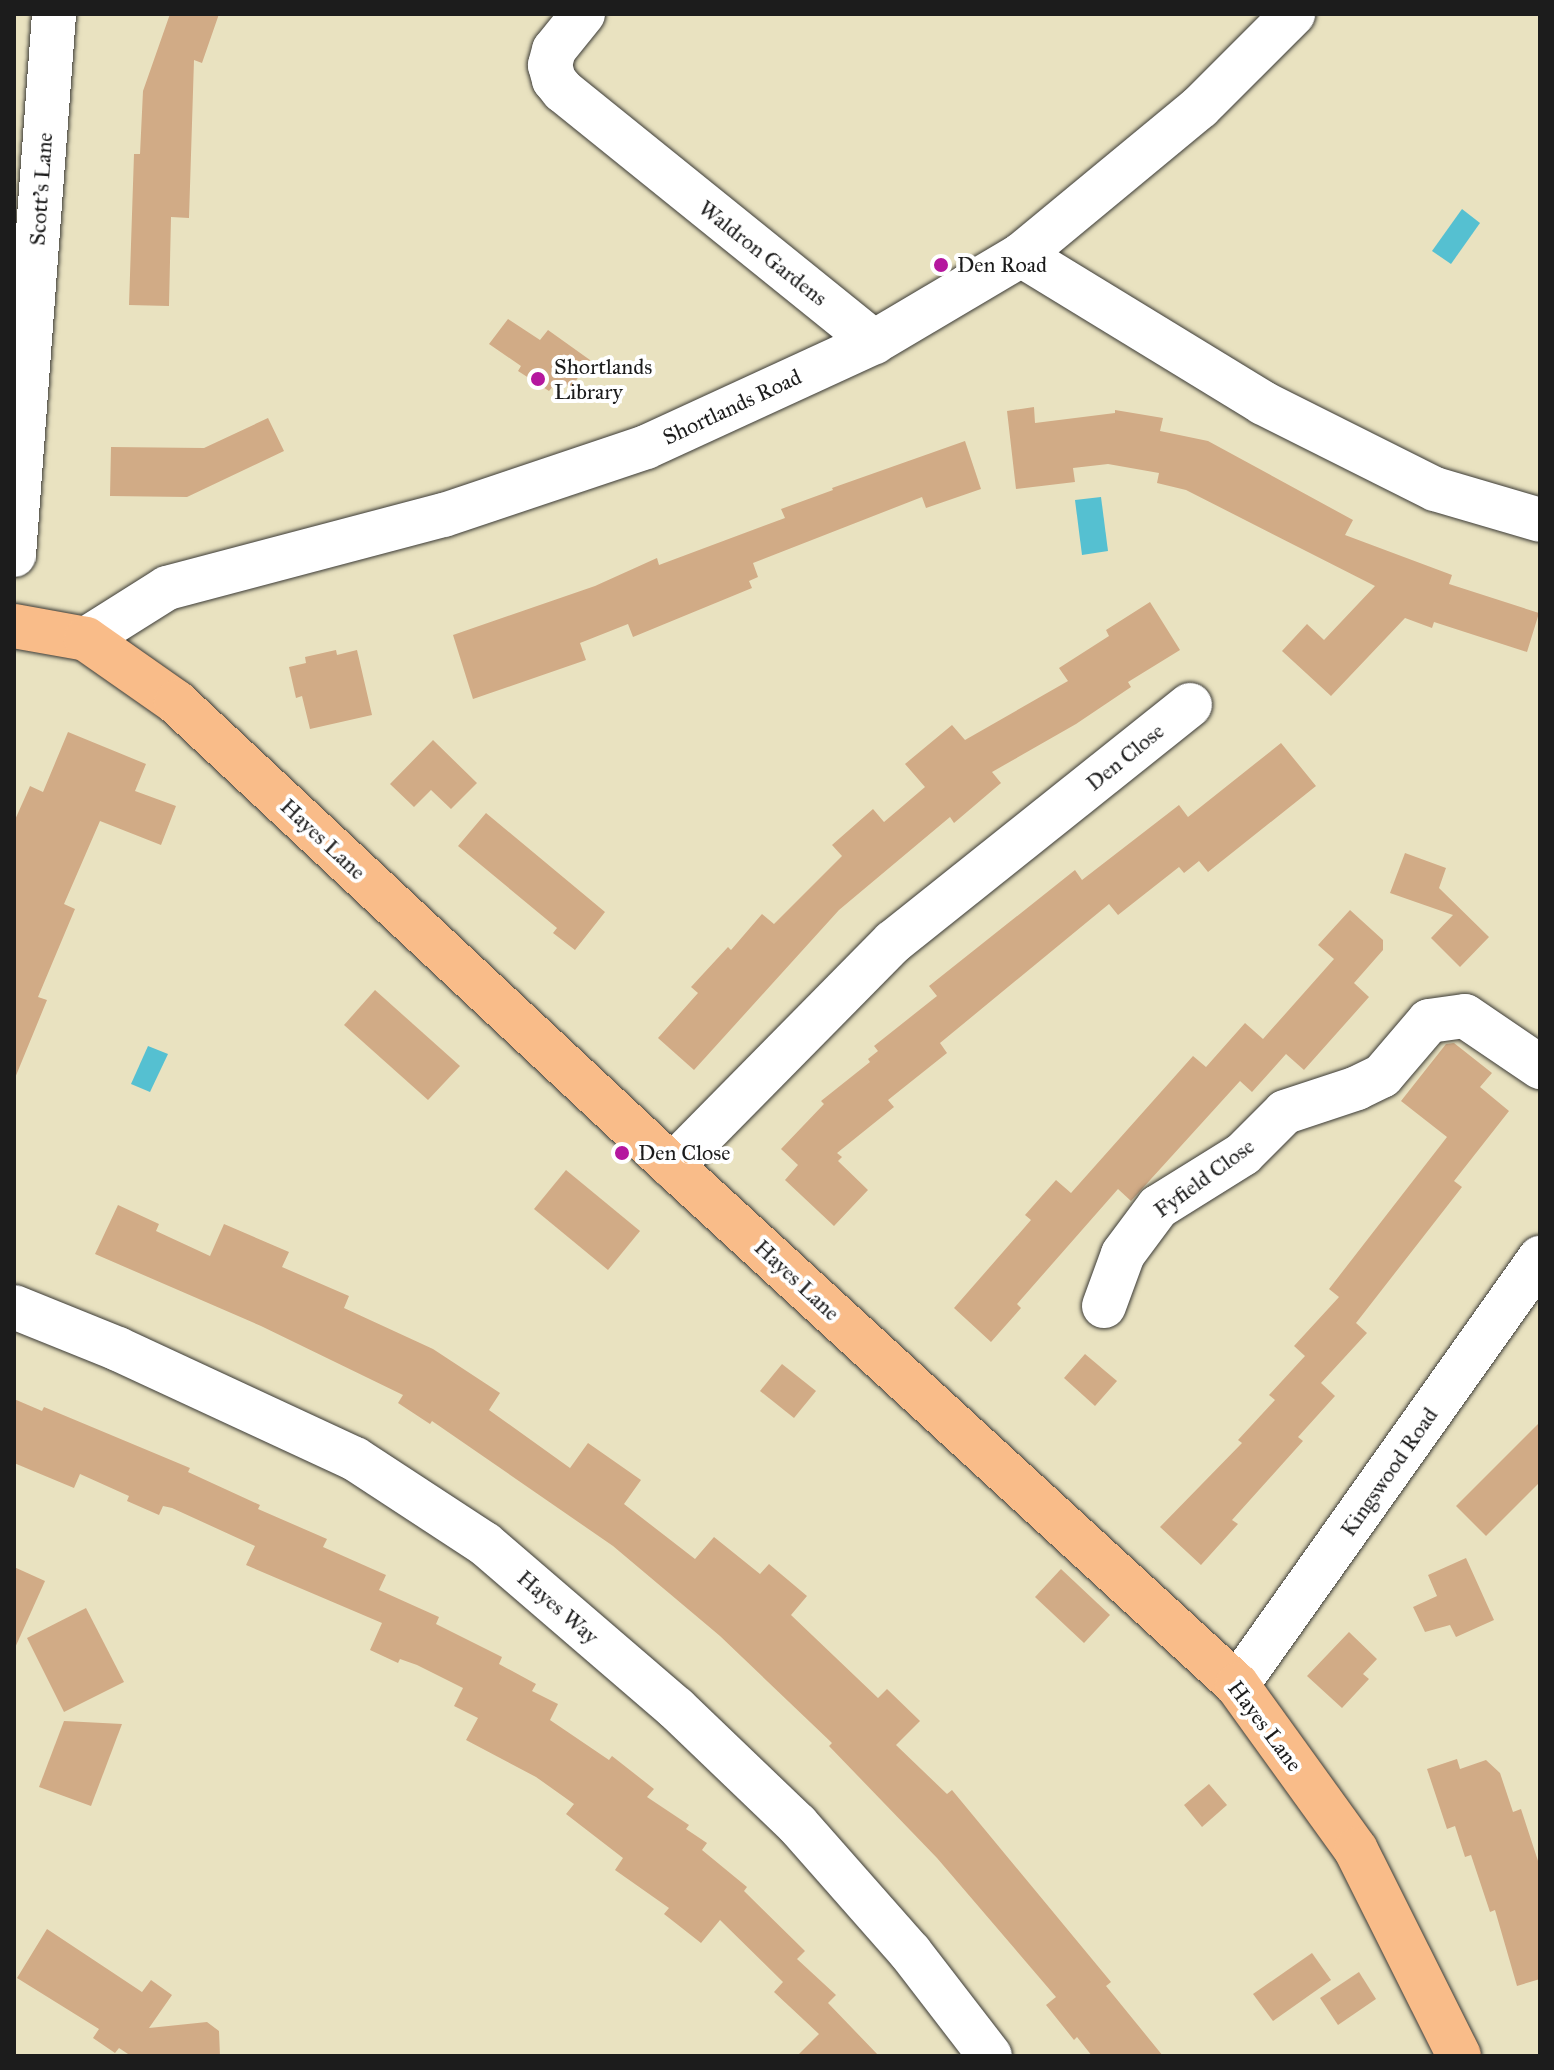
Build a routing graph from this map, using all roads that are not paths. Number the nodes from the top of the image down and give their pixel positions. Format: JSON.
{"nodes":[{"id":1,"x":54,"y":14,"type":"edge"},
{"id":2,"x":583,"y":14,"type":"edge"},
{"id":3,"x":1293,"y":14,"type":"edge"},
{"id":4,"x":1021,"y":255,"type":"junction"},
{"id":5,"x":874,"y":342,"type":"junction"},
{"id":6,"x":1540,"y":520,"type":"edge"},
{"id":7,"x":14,"y":555,"type":"edge"},
{"id":8,"x":14,"y":626,"type":"edge"},
{"id":9,"x":86,"y":639,"type":"junction"},
{"id":10,"x":1190,"y":705,"type":"dead end"},
{"id":11,"x":1540,"y":1067,"type":"edge"},
{"id":12,"x":672,"y":1166,"type":"junction"},
{"id":13,"x":1535,"y":1276,"type":"edge"},
{"id":14,"x":1104,"y":1306,"type":"dead end"},
{"id":15,"x":14,"y":1307,"type":"edge"},
{"id":16,"x":1237,"y":1685,"type":"junction"},
{"id":17,"x":990,"y":2056,"type":"edge"},
{"id":18,"x":1459,"y":2056,"type":"edge"}],
"edges":[{"from":1,"to":7,"type":"street","name":"Scott's Lane"},
{"from":2,"to":5,"type":"street","name":"Waldron Gardens"},
{"from":3,"to":4,"type":"street","name":"Shortlands Road"},
{"from":4,"to":5,"type":"street","name":"Shortlands Road"},
{"from":4,"to":6,"type":"street"},
{"from":5,"to":9,"type":"street","name":"Shortlands Road"},
{"from":8,"to":9,"type":"main road","name":"Hayes Lane"},
{"from":9,"to":12,"type":"main road","name":"Hayes Lane"},
{"from":10,"to":12,"type":"street","name":"Den Close"},
{"from":11,"to":14,"type":"street","name":"Fyfield Close"},
{"from":12,"to":16,"type":"main road","name":"Hayes Lane"},
{"from":13,"to":16,"type":"street","name":"Kingswood Road"},
{"from":15,"to":17,"type":"street","name":"Hayes Way"},
{"from":16,"to":18,"type":"main road","name":"Hayes Lane"}]}
